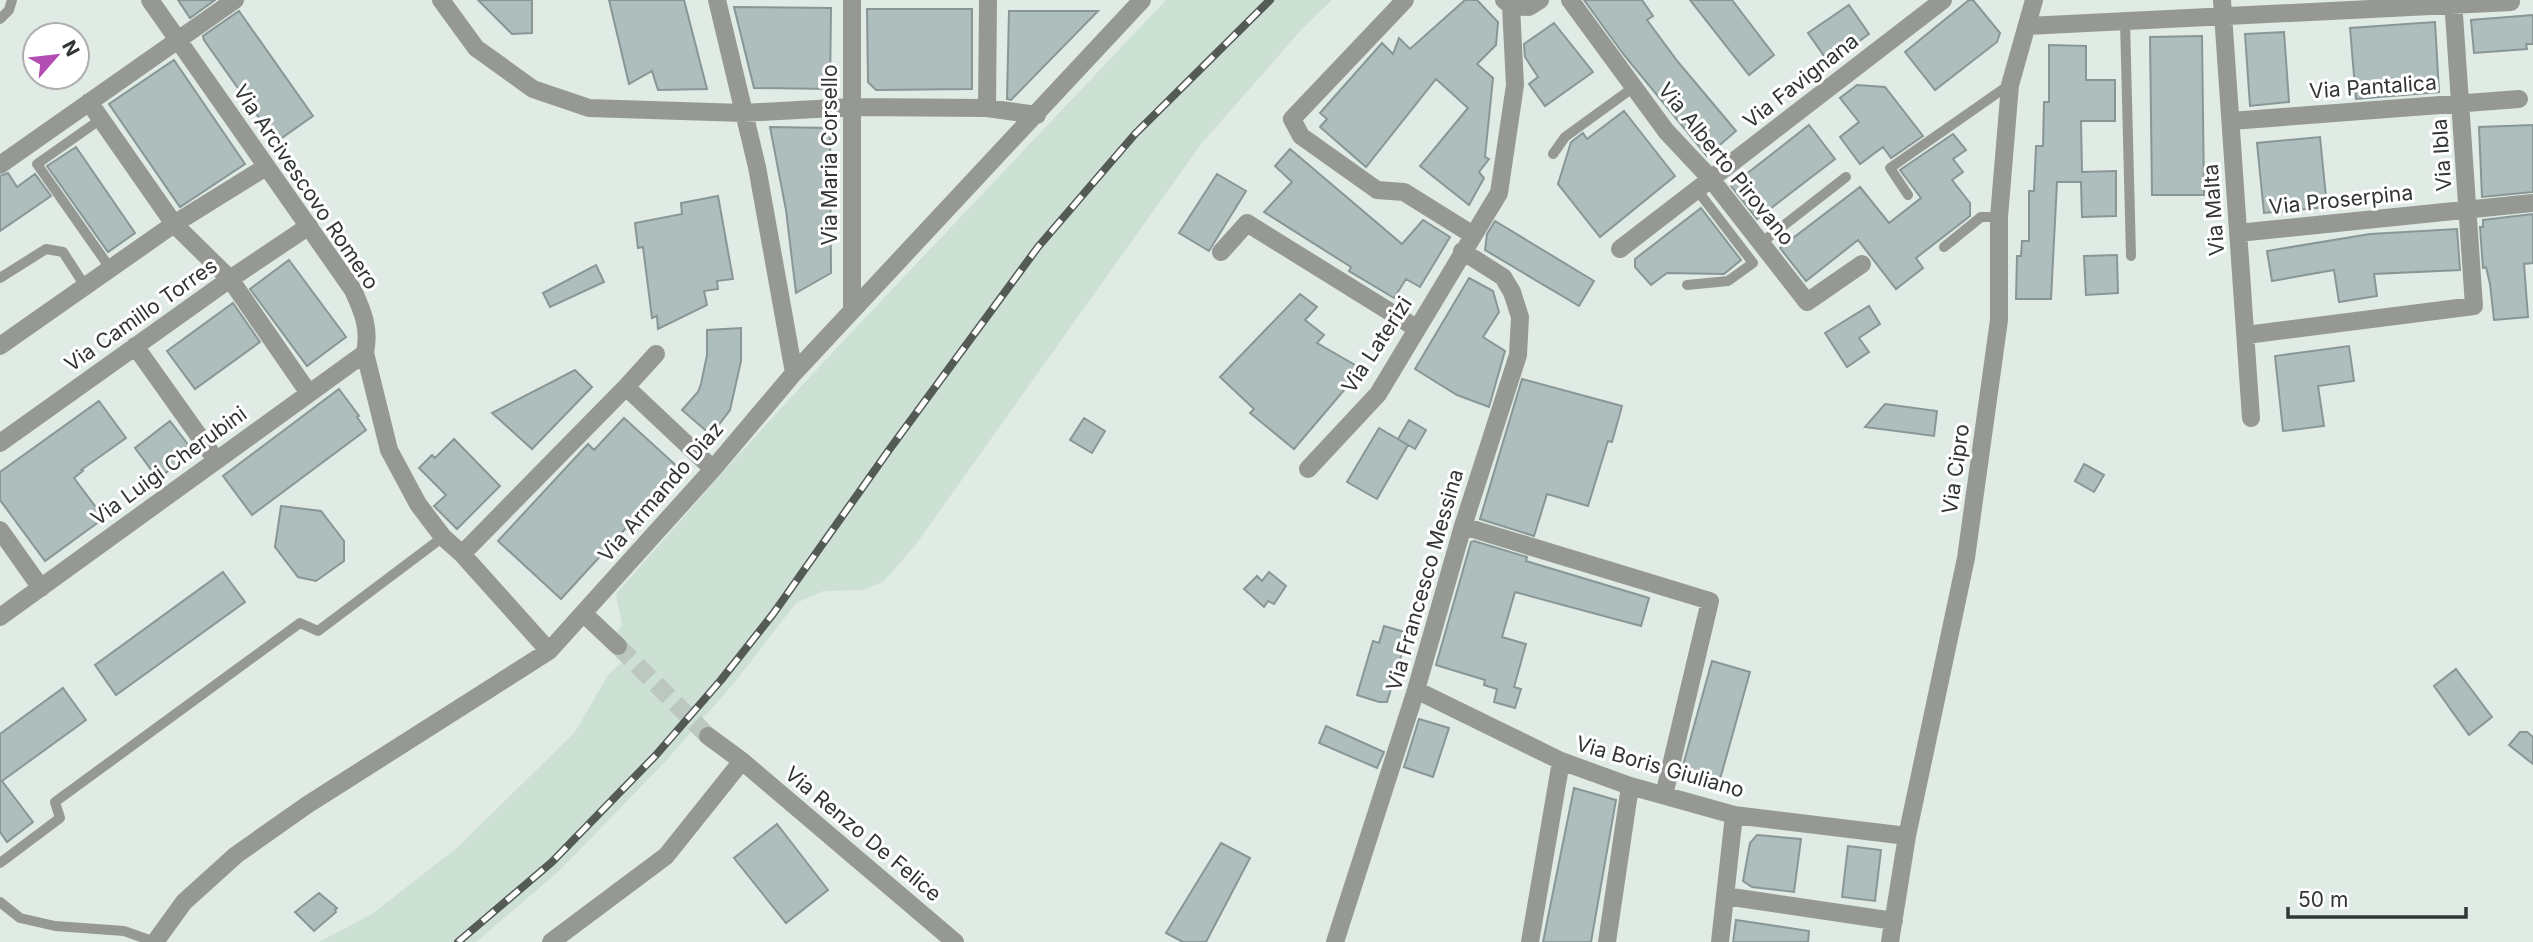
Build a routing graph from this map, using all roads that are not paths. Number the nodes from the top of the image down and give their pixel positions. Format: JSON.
{"nodes":[{"id":1,"x":12,"y":0,"type":"edge"},
{"id":2,"x":150,"y":0,"type":"edge"},
{"id":3,"x":235,"y":0,"type":"edge"},
{"id":4,"x":441,"y":0,"type":"edge"},
{"id":5,"x":718,"y":0,"type":"edge"},
{"id":6,"x":852,"y":0,"type":"edge"},
{"id":7,"x":988,"y":0,"type":"edge"},
{"id":8,"x":1142,"y":0,"type":"edge"},
{"id":9,"x":1405,"y":0,"type":"edge"},
{"id":10,"x":1540,"y":0,"type":"edge"},
{"id":11,"x":1570,"y":0,"type":"edge"},
{"id":12,"x":1943,"y":0,"type":"edge"},
{"id":13,"x":2034,"y":0,"type":"edge"},
{"id":14,"x":2454,"y":2,"type":"edge"},
{"id":15,"x":2511,"y":2,"type":"dead end"},
{"id":16,"x":1508,"y":3,"type":"edge"},
{"id":17,"x":2222,"y":8,"type":"edge"},
{"id":18,"x":0,"y":19,"type":"edge"},
{"id":19,"x":2125,"y":21,"type":"junction"},
{"id":20,"x":2027,"y":26,"type":"junction"},
{"id":21,"x":178,"y":38,"type":"junction"},
{"id":22,"x":2010,"y":85,"type":"junction"},
{"id":23,"x":1634,"y":87,"type":"junction"},
{"id":24,"x":2519,"y":99,"type":"dead end"},
{"id":25,"x":89,"y":102,"type":"junction"},
{"id":26,"x":2461,"y":104,"type":"junction"},
{"id":27,"x":852,"y":107,"type":"junction"},
{"id":28,"x":987,"y":108,"type":"junction"},
{"id":29,"x":743,"y":113,"type":"junction"},
{"id":30,"x":1037,"y":115,"type":"junction"},
{"id":31,"x":101,"y":119,"type":"junction"},
{"id":32,"x":2231,"y":121,"type":"junction"},
{"id":33,"x":1553,"y":153,"type":"dead end"},
{"id":34,"x":0,"y":165,"type":"edge"},
{"id":35,"x":266,"y":167,"type":"junction"},
{"id":36,"x":1846,"y":177,"type":"dead end"},
{"id":37,"x":1704,"y":185,"type":"junction"},
{"id":38,"x":1908,"y":195,"type":"dead end"},
{"id":39,"x":2533,"y":203,"type":"edge"},
{"id":40,"x":2469,"y":209,"type":"junction"},
{"id":41,"x":1999,"y":217,"type":"junction"},
{"id":42,"x":174,"y":224,"type":"junction"},
{"id":43,"x":309,"y":226,"type":"junction"},
{"id":44,"x":2238,"y":233,"type":"junction"},
{"id":45,"x":1473,"y":235,"type":"junction"},
{"id":46,"x":1761,"y":243,"type":"junction"},
{"id":47,"x":1944,"y":247,"type":"dead end"},
{"id":48,"x":1620,"y":249,"type":"dead end"},
{"id":49,"x":1462,"y":251,"type":"junction"},
{"id":50,"x":1221,"y":252,"type":"dead end"},
{"id":51,"x":2131,"y":256,"type":"dead end"},
{"id":52,"x":1861,"y":264,"type":"dead end"},
{"id":53,"x":110,"y":268,"type":"junction"},
{"id":54,"x":0,"y":278,"type":"edge"},
{"id":55,"x":230,"y":279,"type":"junction"},
{"id":56,"x":1687,"y":285,"type":"dead end"},
{"id":57,"x":85,"y":286,"type":"junction"},
{"id":58,"x":852,"y":309,"type":"junction"},
{"id":59,"x":1416,"y":328,"type":"junction"},
{"id":60,"x":2246,"y":335,"type":"junction"},
{"id":61,"x":0,"y":346,"type":"edge"},
{"id":62,"x":135,"y":346,"type":"junction"},
{"id":63,"x":365,"y":352,"type":"junction"},
{"id":64,"x":656,"y":354,"type":"dead end"},
{"id":65,"x":794,"y":373,"type":"junction"},
{"id":66,"x":626,"y":387,"type":"junction"},
{"id":67,"x":308,"y":392,"type":"junction"},
{"id":68,"x":2251,"y":418,"type":"dead end"},
{"id":69,"x":0,"y":443,"type":"edge"},
{"id":70,"x":216,"y":460,"type":"junction"},
{"id":71,"x":713,"y":469,"type":"junction"},
{"id":72,"x":1308,"y":469,"type":"dead end"},
{"id":73,"x":1463,"y":526,"type":"junction"},
{"id":74,"x":0,"y":530,"type":"edge"},
{"id":75,"x":443,"y":537,"type":"junction"},
{"id":76,"x":462,"y":554,"type":"junction"},
{"id":77,"x":41,"y":588,"type":"junction"},
{"id":78,"x":584,"y":614,"type":"junction"},
{"id":79,"x":0,"y":617,"type":"edge"},
{"id":80,"x":618,"y":646,"type":"tunnel mouth"},
{"id":81,"x":549,"y":652,"type":"junction"},
{"id":82,"x":1416,"y":690,"type":"junction"},
{"id":83,"x":708,"y":736,"type":"tunnel mouth"},
{"id":84,"x":742,"y":761,"type":"junction"},
{"id":85,"x":1561,"y":761,"type":"junction"},
{"id":86,"x":1630,"y":786,"type":"junction"},
{"id":87,"x":1664,"y":795,"type":"junction"},
{"id":88,"x":1734,"y":815,"type":"junction"},
{"id":89,"x":1907,"y":836,"type":"junction"},
{"id":90,"x":0,"y":863,"type":"edge"},
{"id":91,"x":1725,"y":895,"type":"junction"},
{"id":92,"x":0,"y":902,"type":"edge"},
{"id":93,"x":1894,"y":921,"type":"junction"},
{"id":94,"x":155,"y":942,"type":"edge"},
{"id":95,"x":551,"y":942,"type":"edge"},
{"id":96,"x":955,"y":942,"type":"edge"},
{"id":97,"x":1335,"y":942,"type":"edge"},
{"id":98,"x":1530,"y":942,"type":"edge"},
{"id":99,"x":1607,"y":942,"type":"edge"},
{"id":100,"x":1720,"y":942,"type":"edge"},
{"id":101,"x":1890,"y":942,"type":"edge"}],
"edges":[{"from":1,"to":18,"type":"lane"},
{"from":2,"to":21,"type":"street","name":"Via Arcivescovo Romero"},
{"from":3,"to":21,"type":"street"},
{"from":4,"to":29,"type":"street"},
{"from":5,"to":29,"type":"street"},
{"from":6,"to":27,"type":"street","name":"Via Maria Corsello"},
{"from":7,"to":28,"type":"street"},
{"from":8,"to":30,"type":"street","name":"Via Armando Diaz"},
{"from":9,"to":45,"type":"street"},
{"from":10,"to":16,"type":"street"},
{"from":11,"to":23,"type":"street","name":"Via Alberto Pirovano"},
{"from":12,"to":37,"type":"street","name":"Via Favignana"},
{"from":13,"to":20,"type":"street","name":"Via Cipro"},
{"from":14,"to":15,"type":"street"},
{"from":14,"to":17,"type":"street"},
{"from":14,"to":26,"type":"street","name":"Via Ibla"},
{"from":16,"to":45,"type":"street","name":"Via Laterizi"},
{"from":17,"to":19,"type":"street"},
{"from":17,"to":32,"type":"street","name":"Via Malta"},
{"from":19,"to":20,"type":"street"},
{"from":19,"to":51,"type":"lane"},
{"from":20,"to":22,"type":"street","name":"Via Cipro"},
{"from":21,"to":25,"type":"street"},
{"from":21,"to":35,"type":"street","name":"Via Arcivescovo Romero"},
{"from":22,"to":38,"type":"lane"},
{"from":22,"to":41,"type":"street","name":"Via Cipro"},
{"from":23,"to":33,"type":"lane"},
{"from":23,"to":37,"type":"street","name":"Via Alberto Pirovano"},
{"from":24,"to":26,"type":"street","name":"Via Pantalica"},
{"from":25,"to":31,"type":"street"},
{"from":25,"to":34,"type":"street"},
{"from":26,"to":32,"type":"street","name":"Via Pantalica"},
{"from":26,"to":40,"type":"street","name":"Via Ibla"},
{"from":27,"to":28,"type":"street"},
{"from":27,"to":29,"type":"street"},
{"from":27,"to":58,"type":"street","name":"Via Maria Corsello"},
{"from":28,"to":30,"type":"street"},
{"from":29,"to":65,"type":"street"},
{"from":30,"to":58,"type":"street","name":"Via Armando Diaz"},
{"from":31,"to":42,"type":"street"},
{"from":31,"to":53,"type":"lane"},
{"from":32,"to":44,"type":"street","name":"Via Malta"},
{"from":35,"to":42,"type":"street"},
{"from":35,"to":43,"type":"street","name":"Via Arcivescovo Romero"},
{"from":36,"to":46,"type":"lane"},
{"from":37,"to":46,"type":"street","name":"Via Alberto Pirovano"},
{"from":37,"to":48,"type":"street","name":"Via Favignana"},
{"from":37,"to":56,"type":"lane"},
{"from":39,"to":40,"type":"street","name":"Via Proserpina"},
{"from":40,"to":44,"type":"street","name":"Via Proserpina"},
{"from":40,"to":60,"type":"street","name":"Via Ibla"},
{"from":41,"to":47,"type":"lane"},
{"from":41,"to":89,"type":"street","name":"Via Cipro"},
{"from":42,"to":53,"type":"street"},
{"from":42,"to":55,"type":"street"},
{"from":43,"to":55,"type":"street","name":"Via Camillo Torres"},
{"from":43,"to":63,"type":"street","name":"Via Arcivescovo Romero"},
{"from":44,"to":60,"type":"street","name":"Via Malta"},
{"from":45,"to":49,"type":"street","name":"Via Laterizi"},
{"from":46,"to":52,"type":"street","name":"Via Alberto Pirovano"},
{"from":49,"to":59,"type":"street","name":"Via Laterizi"},
{"from":49,"to":73,"type":"street","name":"Via Francesco Messina"},
{"from":50,"to":59,"type":"street"},
{"from":53,"to":57,"type":"street"},
{"from":54,"to":57,"type":"lane"},
{"from":55,"to":62,"type":"street","name":"Via Camillo Torres"},
{"from":55,"to":67,"type":"street"},
{"from":57,"to":61,"type":"street"},
{"from":58,"to":65,"type":"street","name":"Via Armando Diaz"},
{"from":59,"to":72,"type":"street","name":"Via Laterizi"},
{"from":60,"to":68,"type":"street","name":"Via Malta"},
{"from":62,"to":69,"type":"street","name":"Via Camillo Torres"},
{"from":62,"to":70,"type":"street"},
{"from":63,"to":67,"type":"street","name":"Via Luigi Cherubini"},
{"from":63,"to":75,"type":"street","name":"Via Arcivescovo Romero"},
{"from":64,"to":66,"type":"street"},
{"from":65,"to":71,"type":"street","name":"Via Armando Diaz"},
{"from":66,"to":71,"type":"street"},
{"from":66,"to":76,"type":"street"},
{"from":67,"to":70,"type":"street","name":"Via Luigi Cherubini"},
{"from":70,"to":77,"type":"street","name":"Via Luigi Cherubini"},
{"from":71,"to":78,"type":"street","name":"Via Armando Diaz"},
{"from":73,"to":82,"type":"street","name":"Via Francesco Messina"},
{"from":73,"to":87,"type":"street"},
{"from":74,"to":77,"type":"street"},
{"from":75,"to":76,"type":"street","name":"Via Arcivescovo Romero"},
{"from":75,"to":90,"type":"lane"},
{"from":76,"to":81,"type":"street","name":"Via Arcivescovo Romero"},
{"from":77,"to":79,"type":"street","name":"Via Luigi Cherubini"},
{"from":78,"to":80,"type":"street"},
{"from":78,"to":81,"type":"street","name":"Via Armando Diaz"},
{"from":81,"to":94,"type":"street","name":"Via Armando Diaz"},
{"from":82,"to":85,"type":"street","name":"Via Boris Giuliano"},
{"from":82,"to":97,"type":"street","name":"Via Francesco Messina"},
{"from":83,"to":84,"type":"street","name":"Via Renzo De Felice"},
{"from":84,"to":95,"type":"street"},
{"from":84,"to":96,"type":"street","name":"Via Renzo De Felice"},
{"from":85,"to":86,"type":"street","name":"Via Boris Giuliano"},
{"from":85,"to":98,"type":"street"},
{"from":86,"to":87,"type":"street","name":"Via Boris Giuliano"},
{"from":86,"to":99,"type":"street"},
{"from":87,"to":88,"type":"street","name":"Via Boris Giuliano"},
{"from":88,"to":89,"type":"street","name":"Via Boris Giuliano"},
{"from":88,"to":91,"type":"street"},
{"from":89,"to":93,"type":"street","name":"Via Cipro"},
{"from":91,"to":93,"type":"street"},
{"from":91,"to":100,"type":"street"},
{"from":92,"to":94,"type":"lane"},
{"from":93,"to":101,"type":"street","name":"Via Cipro"}]}
